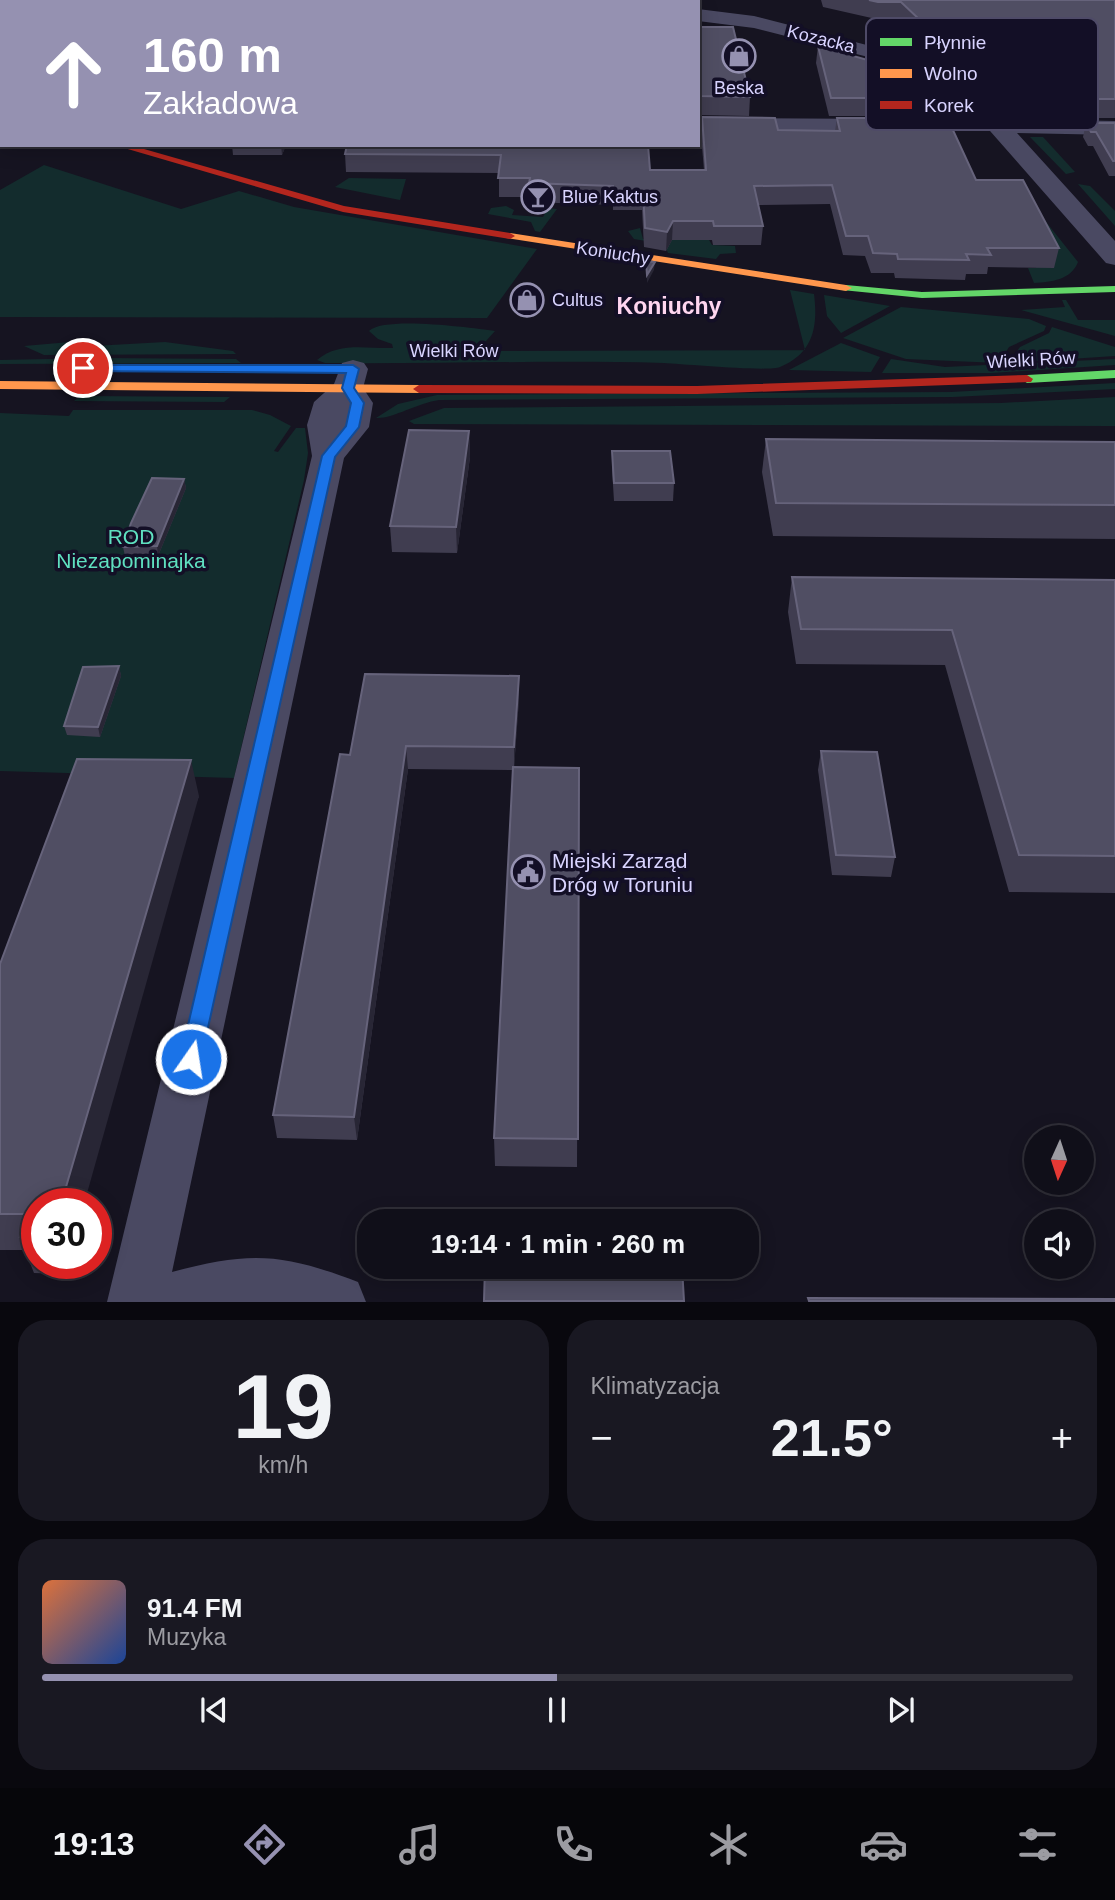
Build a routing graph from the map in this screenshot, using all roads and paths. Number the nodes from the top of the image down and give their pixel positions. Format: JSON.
{"nodes":[{"id":1,"x":774,"y":5,"type":"dead end"},
{"id":2,"x":700,"y":15,"type":"edge"},
{"id":3,"x":754,"y":22,"type":"junction"},
{"id":4,"x":866,"y":52,"type":"edge"},
{"id":5,"x":700,"y":125,"type":"edge"},
{"id":6,"x":866,"y":126,"type":"edge"},
{"id":7,"x":1005,"y":130,"type":"edge"},
{"id":8,"x":127,"y":147,"type":"edge"},
{"id":9,"x":1115,"y":257,"type":"edge"},
{"id":10,"x":1115,"y":289,"type":"edge"},
{"id":11,"x":0,"y":369,"type":"edge"},
{"id":12,"x":42,"y":369,"type":"dead end"},
{"id":13,"x":707,"y":373,"type":"dead end"},
{"id":14,"x":352,"y":374,"type":"junction"},
{"id":15,"x":1115,"y":374,"type":"edge"},
{"id":16,"x":906,"y":384,"type":"junction"},
{"id":17,"x":0,"y":385,"type":"edge"},
{"id":18,"x":136,"y":1301,"type":"edge"},
{"id":19,"x":162,"y":1301,"type":"edge"},
{"id":20,"x":337,"y":1301,"type":"edge"}],
"edges":[{"from":1,"to":3,"type":"street"},
{"from":2,"to":3,"type":"street","name":"Kozacka"},
{"from":3,"to":4,"type":"street","name":"Kozacka"},
{"from":5,"to":6,"type":"street"},
{"from":7,"to":9,"type":"street","name":"Kozacka"},
{"from":8,"to":10,"type":"street","name":"Koniuchy"},
{"from":11,"to":12,"type":"street"},
{"from":13,"to":16,"type":"street","name":"Wielki Rów"},
{"from":14,"to":16,"type":"street","name":"Wielki Rów"},
{"from":14,"to":17,"type":"street","name":"Wielki Rów"},
{"from":14,"to":18,"type":"street"},
{"from":15,"to":16,"type":"street","name":"Wielki Rów"},
{"from":19,"to":20,"type":"street"}]}
